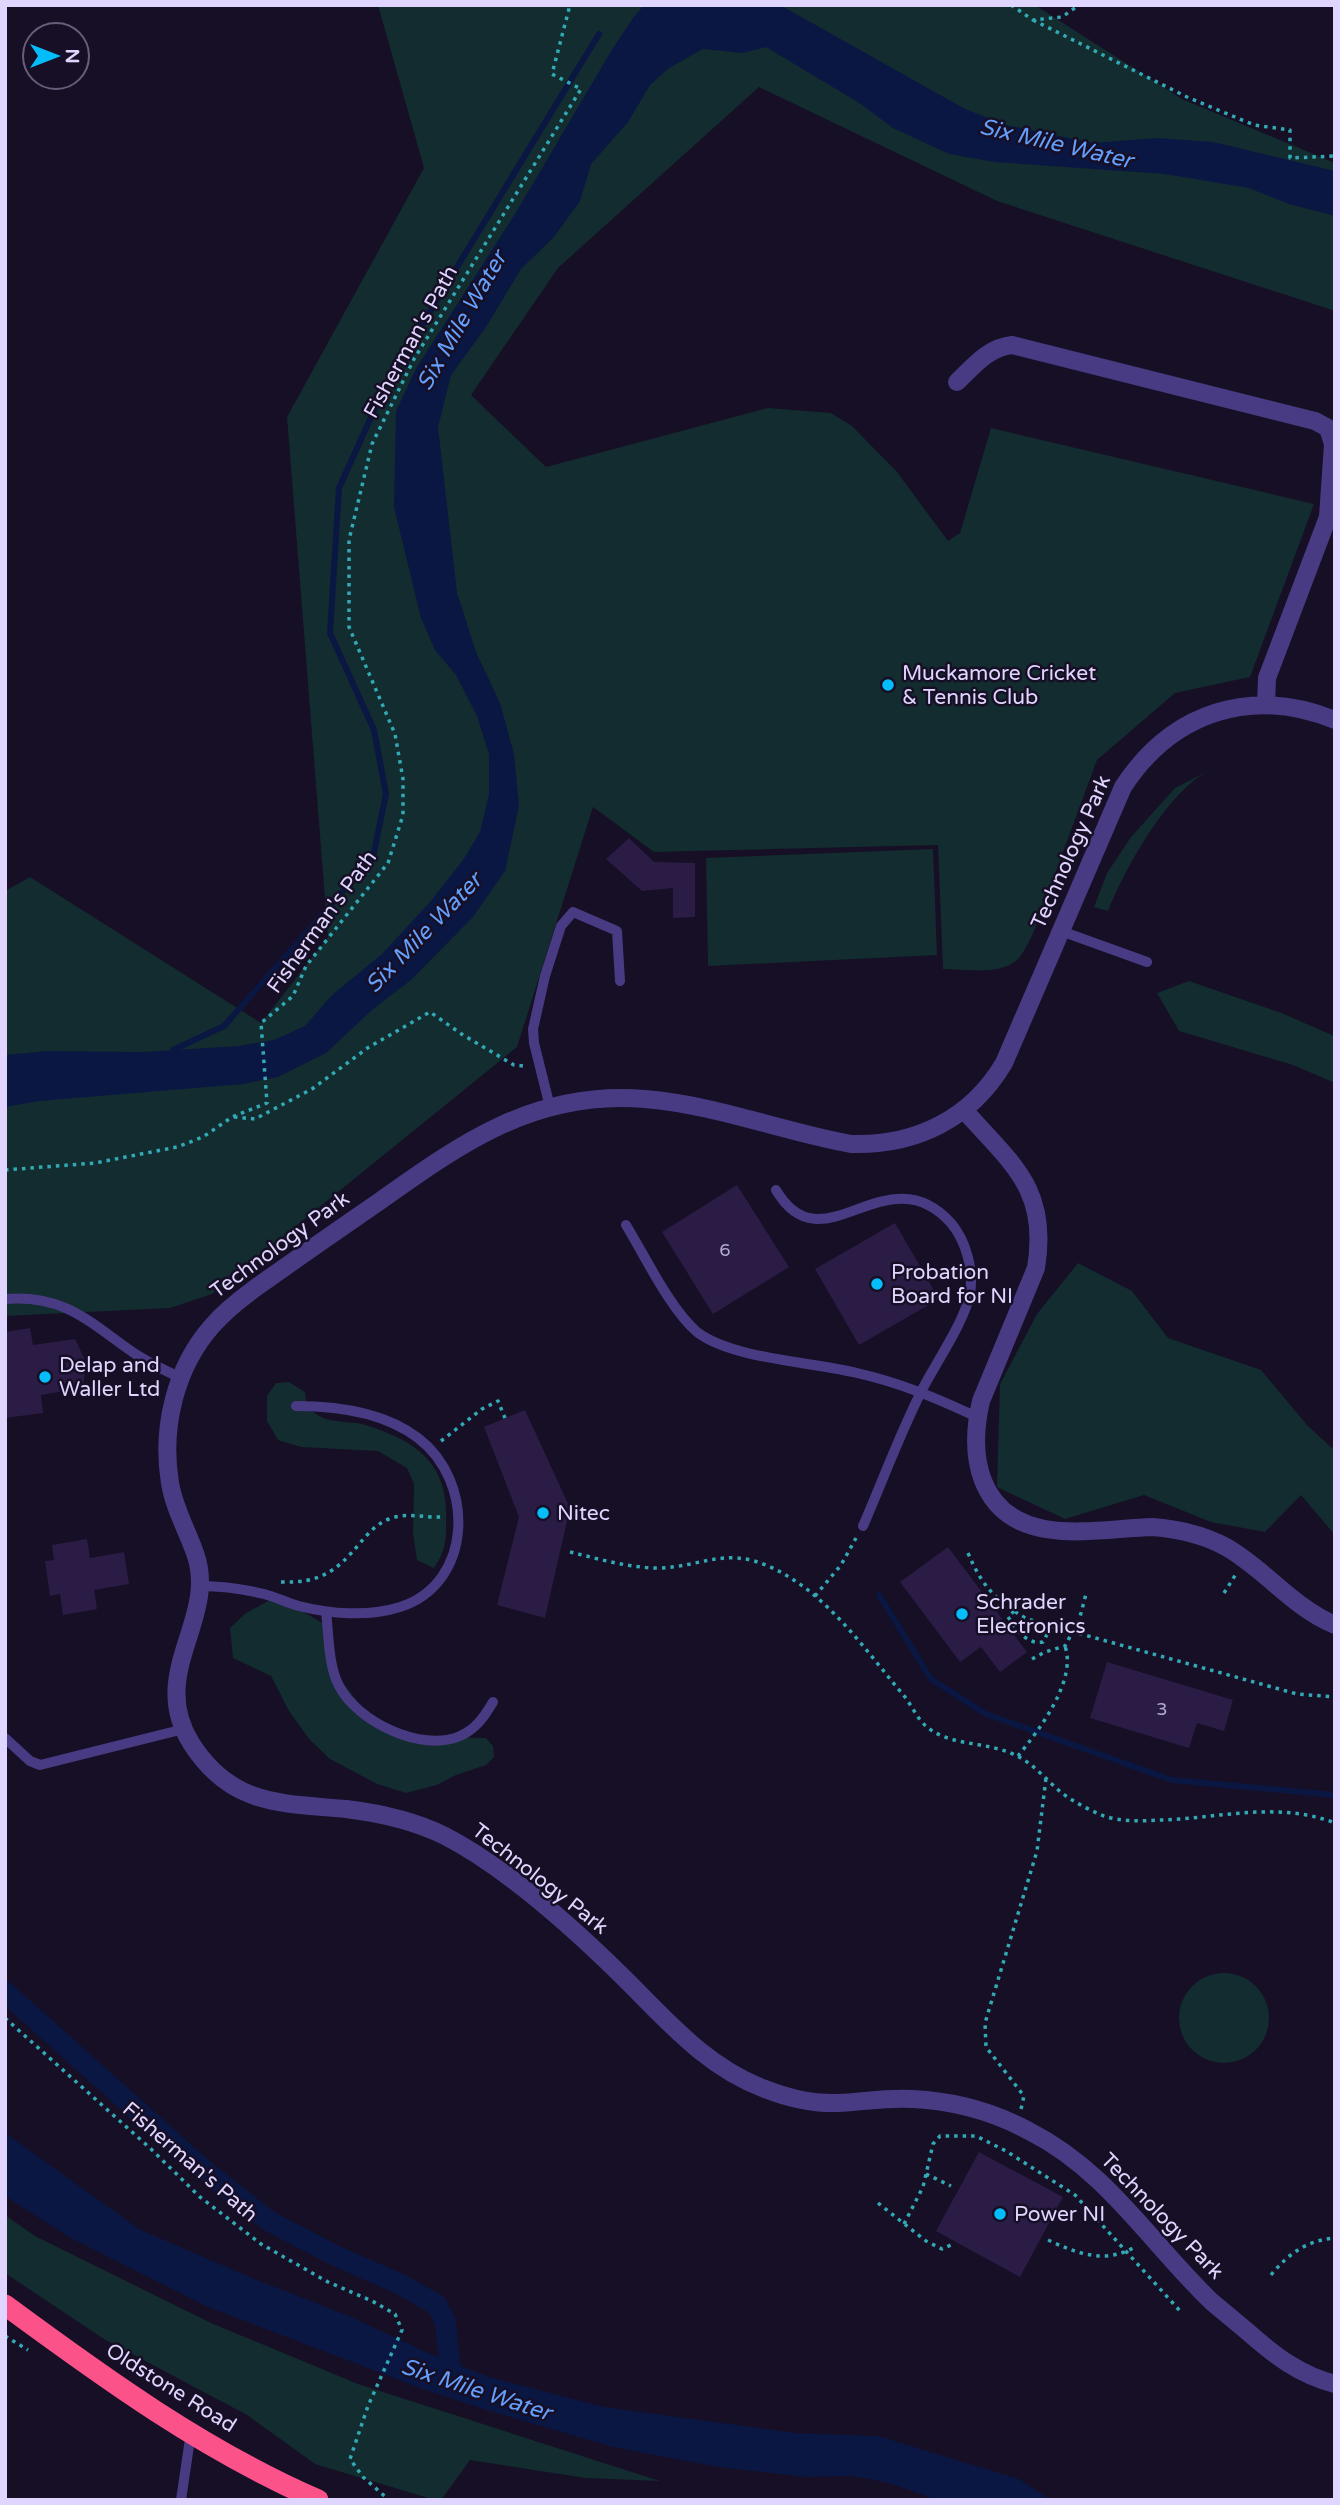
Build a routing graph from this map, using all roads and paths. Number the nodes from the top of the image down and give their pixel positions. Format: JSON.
{"nodes":[{"id":1,"x":570,"y":5,"type":"edge"},
{"id":2,"x":1011,"y":5,"type":"edge"},
{"id":3,"x":1079,"y":5,"type":"edge"},
{"id":4,"x":1033,"y":20,"type":"junction"},
{"id":5,"x":1335,"y":156,"type":"edge"},
{"id":6,"x":957,"y":383,"type":"dead end"},
{"id":7,"x":1266,"y":704,"type":"junction"},
{"id":8,"x":1335,"y":720,"type":"edge"},
{"id":9,"x":1061,"y":931,"type":"junction"},
{"id":10,"x":1147,"y":962,"type":"dead end"},
{"id":11,"x":621,"y":981,"type":"dead end"},
{"id":12,"x":540,"y":1067,"type":"junction"},
{"id":13,"x":550,"y":1107,"type":"junction"},
{"id":14,"x":964,"y":1110,"type":"junction"},
{"id":15,"x":234,"y":1116,"type":"junction"},
{"id":16,"x":5,"y":1170,"type":"edge"},
{"id":17,"x":776,"y":1190,"type":"dead end"},
{"id":18,"x":626,"y":1225,"type":"dead end"},
{"id":19,"x":5,"y":1298,"type":"edge"},
{"id":20,"x":181,"y":1378,"type":"junction"},
{"id":21,"x":922,"y":1391,"type":"junction"},
{"id":22,"x":296,"y":1406,"type":"dead end"},
{"id":23,"x":977,"y":1417,"type":"junction"},
{"id":24,"x":505,"y":1418,"type":"dead end"},
{"id":25,"x":431,"y":1449,"type":"junction"},
{"id":26,"x":458,"y":1516,"type":"junction"},
{"id":27,"x":863,"y":1526,"type":"joint"},
{"id":28,"x":570,"y":1552,"type":"dead end"},
{"id":29,"x":968,"y":1553,"type":"dead end"},
{"id":30,"x":276,"y":1582,"type":"dead end"},
{"id":31,"x":200,"y":1586,"type":"junction"},
{"id":32,"x":1086,"y":1594,"type":"dead end"},
{"id":33,"x":815,"y":1597,"type":"junction"},
{"id":34,"x":326,"y":1612,"type":"junction"},
{"id":35,"x":1014,"y":1612,"type":"junction"},
{"id":36,"x":1052,"y":1625,"type":"junction"},
{"id":37,"x":1335,"y":1625,"type":"edge"},
{"id":38,"x":1074,"y":1631,"type":"junction"},
{"id":39,"x":1065,"y":1646,"type":"junction"},
{"id":40,"x":1032,"y":1659,"type":"dead end"},
{"id":41,"x":1335,"y":1697,"type":"edge"},
{"id":42,"x":493,"y":1702,"type":"dead end"},
{"id":43,"x":184,"y":1729,"type":"junction"},
{"id":44,"x":5,"y":1738,"type":"edge"},
{"id":45,"x":1018,"y":1756,"type":"junction"},
{"id":46,"x":1046,"y":1778,"type":"junction"},
{"id":47,"x":1335,"y":1823,"type":"edge"},
{"id":48,"x":5,"y":2018,"type":"edge"},
{"id":49,"x":1020,"y":2114,"type":"dead end"},
{"id":50,"x":926,"y":2174,"type":"junction"},
{"id":51,"x":951,"y":2186,"type":"dead end"},
{"id":52,"x":878,"y":2203,"type":"dead end"},
{"id":53,"x":904,"y":2224,"type":"junction"},
{"id":54,"x":1152,"y":2236,"type":"junction"},
{"id":55,"x":1335,"y":2238,"type":"edge"},
{"id":56,"x":1048,"y":2240,"type":"dead end"},
{"id":57,"x":951,"y":2245,"type":"dead end"},
{"id":58,"x":1126,"y":2252,"type":"junction"},
{"id":59,"x":1271,"y":2275,"type":"dead end"},
{"id":60,"x":5,"y":2305,"type":"edge"},
{"id":61,"x":1181,"y":2312,"type":"dead end"},
{"id":62,"x":1335,"y":2384,"type":"edge"},
{"id":63,"x":191,"y":2432,"type":"junction"},
{"id":64,"x":181,"y":2500,"type":"edge"},
{"id":65,"x":318,"y":2500,"type":"edge"},
{"id":66,"x":389,"y":2500,"type":"edge"}],
"edges":[{"from":1,"to":15,"type":"path","name":"Fisherman's Path"},
{"from":2,"to":4,"type":"path"},
{"from":3,"to":4,"type":"path"},
{"from":4,"to":5,"type":"path"},
{"from":6,"to":7,"type":"street"},
{"from":7,"to":8,"type":"street","name":"Technology Park"},
{"from":7,"to":9,"type":"street","name":"Technology Park"},
{"from":9,"to":10,"type":"lane"},
{"from":9,"to":14,"type":"street","name":"Technology Park"},
{"from":11,"to":12,"type":"lane"},
{"from":12,"to":13,"type":"lane"},
{"from":12,"to":15,"type":"path"},
{"from":13,"to":14,"type":"street","name":"Technology Park"},
{"from":13,"to":20,"type":"street","name":"Technology Park"},
{"from":14,"to":23,"type":"street"},
{"from":15,"to":16,"type":"path","name":"Fisherman's Path"},
{"from":17,"to":21,"type":"lane"},
{"from":18,"to":21,"type":"lane"},
{"from":19,"to":20,"type":"lane"},
{"from":20,"to":31,"type":"street","name":"Technology Park"},
{"from":21,"to":23,"type":"lane"},
{"from":21,"to":27,"type":"lane"},
{"from":22,"to":25,"type":"lane"},
{"from":23,"to":37,"type":"street"},
{"from":24,"to":25,"type":"path"},
{"from":25,"to":26,"type":"lane"},
{"from":26,"to":30,"type":"path"},
{"from":26,"to":34,"type":"lane"},
{"from":27,"to":33,"type":"path"},
{"from":28,"to":33,"type":"path"},
{"from":29,"to":35,"type":"path"},
{"from":31,"to":34,"type":"lane"},
{"from":31,"to":43,"type":"street","name":"Technology Park"},
{"from":32,"to":38,"type":"path"},
{"from":33,"to":45,"type":"path"},
{"from":34,"to":42,"type":"lane"},
{"from":35,"to":36,"type":"path"},
{"from":35,"to":36,"type":"path"},
{"from":36,"to":38,"type":"path"},
{"from":38,"to":39,"type":"path"},
{"from":38,"to":41,"type":"path"},
{"from":39,"to":40,"type":"path"},
{"from":39,"to":45,"type":"path"},
{"from":43,"to":44,"type":"lane"},
{"from":43,"to":54,"type":"street","name":"Technology Park"},
{"from":45,"to":46,"type":"path"},
{"from":46,"to":47,"type":"path"},
{"from":46,"to":49,"type":"path"},
{"from":48,"to":66,"type":"path","name":"Fisherman's Path"},
{"from":50,"to":51,"type":"path"},
{"from":50,"to":53,"type":"path"},
{"from":50,"to":58,"type":"path"},
{"from":52,"to":53,"type":"path"},
{"from":53,"to":57,"type":"path"},
{"from":54,"to":58,"type":"path"},
{"from":54,"to":62,"type":"street","name":"Technology Park"},
{"from":55,"to":59,"type":"path"},
{"from":56,"to":58,"type":"path"},
{"from":58,"to":61,"type":"path"},
{"from":60,"to":63,"type":"highway","name":"Oldstone Road"},
{"from":63,"to":64,"type":"lane"},
{"from":63,"to":65,"type":"highway","name":"Oldstone Road"}]}
